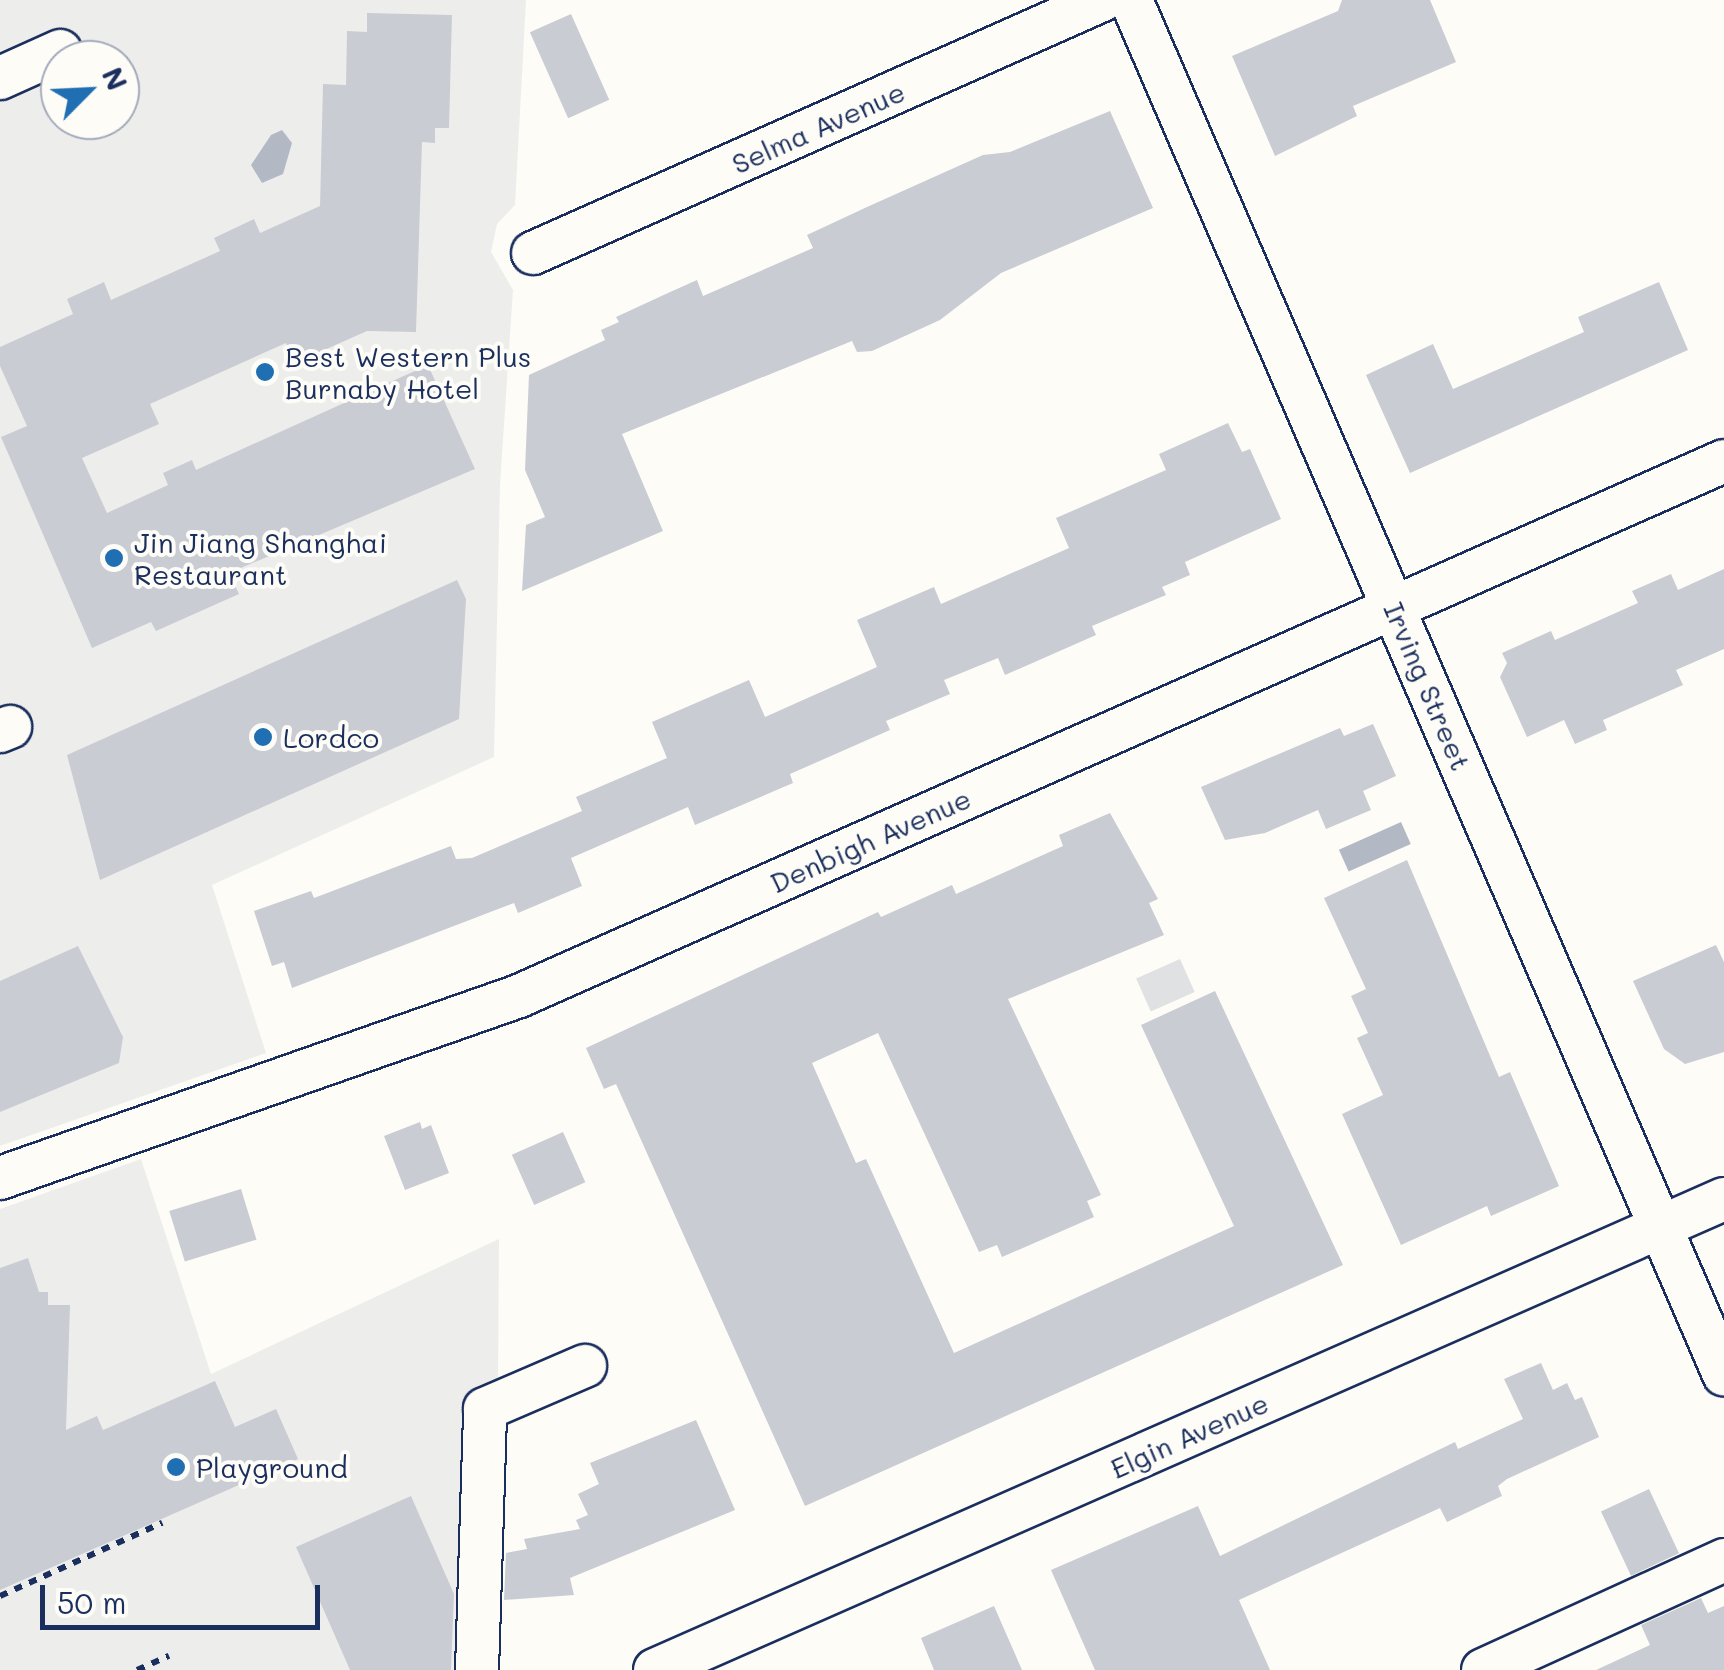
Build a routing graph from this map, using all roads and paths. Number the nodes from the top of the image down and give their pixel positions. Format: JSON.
{"nodes":[{"id":1,"x":1102,"y":0,"type":"edge"},
{"id":2,"x":1131,"y":0,"type":"edge"},
{"id":3,"x":40,"y":60,"type":"edge"},
{"id":4,"x":0,"y":78,"type":"edge"},
{"id":5,"x":533,"y":252,"type":"dead end"},
{"id":6,"x":1724,"y":461,"type":"edge"},
{"id":7,"x":1394,"y":606,"type":"junction"},
{"id":8,"x":0,"y":1178,"type":"edge"},
{"id":9,"x":1724,"y":1199,"type":"edge"},
{"id":10,"x":1660,"y":1227,"type":"junction"},
{"id":11,"x":584,"y":1366,"type":"dead end"},
{"id":12,"x":1724,"y":1374,"type":"edge"},
{"id":13,"x":162,"y":1524,"type":"dead end"},
{"id":14,"x":1724,"y":1560,"type":"edge"},
{"id":15,"x":0,"y":1596,"type":"edge"},
{"id":16,"x":169,"y":1656,"type":"dead end"},
{"id":17,"x":137,"y":1670,"type":"edge"},
{"id":18,"x":477,"y":1670,"type":"edge"},
{"id":19,"x":655,"y":1670,"type":"edge"},
{"id":20,"x":1484,"y":1670,"type":"edge"}],
"edges":[{"from":1,"to":5,"type":"street","name":"Selma Avenue"},
{"from":2,"to":7,"type":"street","name":"Irving Street"},
{"from":3,"to":4,"type":"street"},
{"from":6,"to":7,"type":"street","name":"Denbigh Avenue"},
{"from":7,"to":8,"type":"street","name":"Denbigh Avenue"},
{"from":7,"to":10,"type":"street","name":"Irving Street"},
{"from":9,"to":10,"type":"street","name":"Elgin Avenue"},
{"from":10,"to":12,"type":"street","name":"Irving Street"},
{"from":10,"to":19,"type":"street","name":"Elgin Avenue"},
{"from":11,"to":18,"type":"street"},
{"from":13,"to":15,"type":"path"},
{"from":14,"to":20,"type":"street"},
{"from":16,"to":17,"type":"path"}]}
